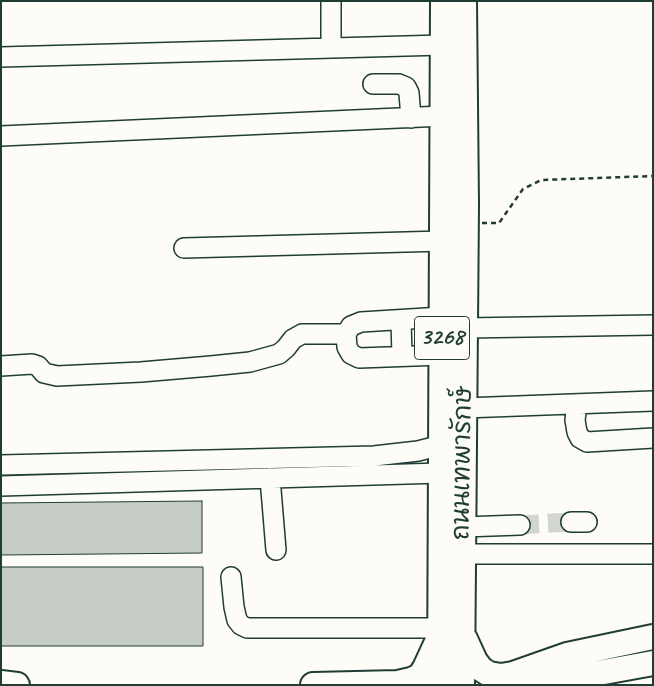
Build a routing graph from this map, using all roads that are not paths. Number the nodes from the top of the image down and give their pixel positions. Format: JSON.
{"nodes":[{"id":1,"x":331,"y":1,"type":"edge"},
{"id":2,"x":443,"y":1,"type":"edge"},
{"id":3,"x":464,"y":1,"type":"edge"},
{"id":4,"x":443,"y":45,"type":"junction"},
{"id":5,"x":331,"y":48,"type":"junction"},
{"id":6,"x":1,"y":57,"type":"edge"},
{"id":7,"x":373,"y":84,"type":"dead end"},
{"id":8,"x":443,"y":116,"type":"junction"},
{"id":9,"x":411,"y":118,"type":"junction"},
{"id":10,"x":1,"y":136,"type":"edge"},
{"id":11,"x":443,"y":241,"type":"junction"},
{"id":12,"x":184,"y":248,"type":"dead end"},
{"id":13,"x":442,"y":317,"type":"junction"},
{"id":14,"x":401,"y":320,"type":"junction"},
{"id":15,"x":653,"y":325,"type":"edge"},
{"id":16,"x":465,"y":328,"type":"junction"},
{"id":17,"x":346,"y":334,"type":"junction"},
{"id":18,"x":442,"y":355,"type":"junction"},
{"id":19,"x":402,"y":356,"type":"junction"},
{"id":20,"x":1,"y":366,"type":"edge"},
{"id":21,"x":653,"y":401,"type":"edge"},
{"id":22,"x":577,"y":404,"type":"junction"},
{"id":23,"x":464,"y":408,"type":"junction"},
{"id":24,"x":653,"y":438,"type":"edge"},
{"id":25,"x":442,"y":445,"type":"junction"},
{"id":26,"x":1,"y":465,"type":"edge"},
{"id":27,"x":441,"y":472,"type":"junction"},
{"id":28,"x":270,"y":478,"type":"junction"},
{"id":29,"x":1,"y":486,"type":"edge"},
{"id":30,"x":520,"y":525,"type":"tunnel mouth"},
{"id":31,"x":463,"y":527,"type":"junction"},
{"id":32,"x":276,"y":550,"type":"dead end"},
{"id":33,"x":462,"y":554,"type":"junction"},
{"id":34,"x":653,"y":554,"type":"edge"},
{"id":35,"x":231,"y":577,"type":"dead end"},
{"id":36,"x":448,"y":632,"type":"junction"},
{"id":37,"x":653,"y":636,"type":"edge"},
{"id":38,"x":653,"y":662,"type":"edge"},
{"id":39,"x":451,"y":679,"type":"edge"},
{"id":40,"x":1,"y":683,"type":"edge"},
{"id":41,"x":17,"y":685,"type":"edge"},
{"id":42,"x":313,"y":685,"type":"edge"},
{"id":43,"x":532,"y":685,"type":"edge"}],
"edges":[{"from":1,"to":5,"type":"street"},
{"from":2,"to":4,"type":"main road","name":"ถนนเทพารักษ์","number":"3268"},
{"from":3,"to":16,"type":"main road","name":"ถนนเทพารักษ์","number":"3268"},
{"from":4,"to":5,"type":"street"},
{"from":4,"to":8,"type":"main road","name":"ถนนเทพารักษ์","number":"3268"},
{"from":5,"to":6,"type":"street"},
{"from":7,"to":9,"type":"street"},
{"from":8,"to":9,"type":"street"},
{"from":8,"to":11,"type":"main road","name":"ถนนเทพารักษ์","number":"3268"},
{"from":9,"to":10,"type":"street"},
{"from":11,"to":12,"type":"street"},
{"from":11,"to":13,"type":"main road","name":"ถนนเทพารักษ์","number":"3268"},
{"from":13,"to":14,"type":"street"},
{"from":13,"to":18,"type":"main road","name":"ถนนเทพารักษ์","number":"3268"},
{"from":14,"to":17,"type":"street"},
{"from":14,"to":19,"type":"street"},
{"from":15,"to":16,"type":"street"},
{"from":16,"to":23,"type":"main road","name":"ถนนเทพารักษ์","number":"3268"},
{"from":17,"to":19,"type":"street"},
{"from":17,"to":20,"type":"street"},
{"from":18,"to":19,"type":"street"},
{"from":18,"to":25,"type":"main road","name":"ถนนเทพารักษ์","number":"3268"},
{"from":21,"to":22,"type":"street"},
{"from":22,"to":23,"type":"street"},
{"from":22,"to":24,"type":"street"},
{"from":23,"to":31,"type":"main road","name":"ถนนเทพารักษ์","number":"3268"},
{"from":25,"to":26,"type":"street"},
{"from":25,"to":27,"type":"main road","name":"ถนนเทพารักษ์","number":"3268"},
{"from":27,"to":28,"type":"street"},
{"from":27,"to":36,"type":"main road","name":"ถนนเทพารักษ์","number":"3268"},
{"from":28,"to":29,"type":"street"},
{"from":28,"to":32,"type":"street"},
{"from":30,"to":31,"type":"street"},
{"from":31,"to":33,"type":"main road","name":"ถนนเทพารักษ์","number":"3268"},
{"from":33,"to":34,"type":"street"},
{"from":33,"to":36,"type":"main road","name":"ถนนเทพารักษ์","number":"3268"},
{"from":35,"to":36,"type":"street"},
{"from":36,"to":37,"type":"main road"},
{"from":36,"to":39,"type":"main road","name":"ถนนเทพารักษ์","number":"3268"},
{"from":36,"to":42,"type":"main road"},
{"from":38,"to":43,"type":"main road"},
{"from":40,"to":41,"type":"main road"}]}
